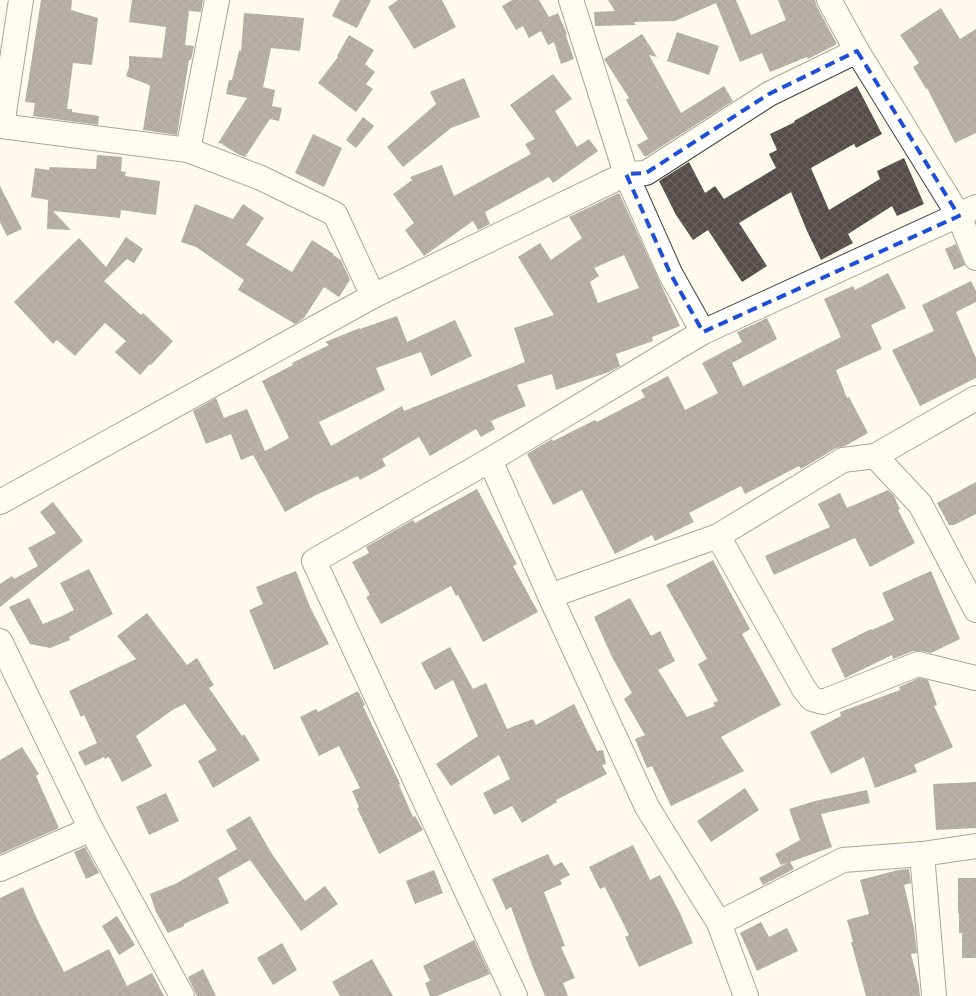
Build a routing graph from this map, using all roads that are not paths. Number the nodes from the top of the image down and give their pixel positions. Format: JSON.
{"nodes":[{"id":1,"x":20,"y":0,"type":"edge"},
{"id":2,"x":216,"y":0,"type":"edge"},
{"id":3,"x":571,"y":0,"type":"edge"},
{"id":4,"x":829,"y":0,"type":"edge"},
{"id":5,"x":857,"y":52,"type":"junction"},
{"id":6,"x":1,"y":126,"type":"edge"},
{"id":7,"x":188,"y":150,"type":"junction"},
{"id":8,"x":626,"y":174,"type":"junction"},
{"id":9,"x":967,"y":211,"type":"edge"},
{"id":10,"x":976,"y":258,"type":"edge"},
{"id":11,"x":372,"y":296,"type":"junction"},
{"id":12,"x":703,"y":332,"type":"junction"},
{"id":13,"x":976,"y":398,"type":"edge"},
{"id":14,"x":875,"y":456,"type":"junction"},
{"id":15,"x":490,"y":460,"type":"junction"},
{"id":16,"x":0,"y":502,"type":"edge"},
{"id":17,"x":718,"y":536,"type":"junction"},
{"id":18,"x":550,"y":596,"type":"junction"},
{"id":19,"x":976,"y":610,"type":"edge"},
{"id":20,"x":0,"y":641,"type":"edge"},
{"id":21,"x":976,"y":678,"type":"edge"},
{"id":22,"x":91,"y":829,"type":"junction"},
{"id":23,"x":976,"y":846,"type":"edge"},
{"id":24,"x":922,"y":854,"type":"junction"},
{"id":25,"x":0,"y":869,"type":"edge"},
{"id":26,"x":719,"y":923,"type":"junction"},
{"id":27,"x":182,"y":996,"type":"edge"},
{"id":28,"x":515,"y":996,"type":"edge"},
{"id":29,"x":746,"y":996,"type":"edge"},
{"id":30,"x":934,"y":996,"type":"edge"}],
"edges":[{"from":1,"to":6,"type":"street"},
{"from":2,"to":7,"type":"street"},
{"from":3,"to":8,"type":"street"},
{"from":4,"to":5,"type":"street"},
{"from":5,"to":8,"type":"street"},
{"from":5,"to":9,"type":"street"},
{"from":6,"to":7,"type":"street"},
{"from":7,"to":11,"type":"street"},
{"from":8,"to":11,"type":"street"},
{"from":8,"to":12,"type":"street"},
{"from":9,"to":10,"type":"street"},
{"from":9,"to":12,"type":"street"},
{"from":11,"to":16,"type":"street"},
{"from":12,"to":15,"type":"street"},
{"from":13,"to":14,"type":"street"},
{"from":14,"to":17,"type":"street"},
{"from":14,"to":19,"type":"street"},
{"from":15,"to":18,"type":"street"},
{"from":15,"to":28,"type":"street"},
{"from":17,"to":18,"type":"street"},
{"from":17,"to":21,"type":"street"},
{"from":18,"to":26,"type":"street"},
{"from":20,"to":22,"type":"street"},
{"from":22,"to":25,"type":"street"},
{"from":22,"to":27,"type":"street"},
{"from":23,"to":24,"type":"street"},
{"from":24,"to":26,"type":"street"},
{"from":24,"to":30,"type":"street"},
{"from":26,"to":29,"type":"street"}]}
